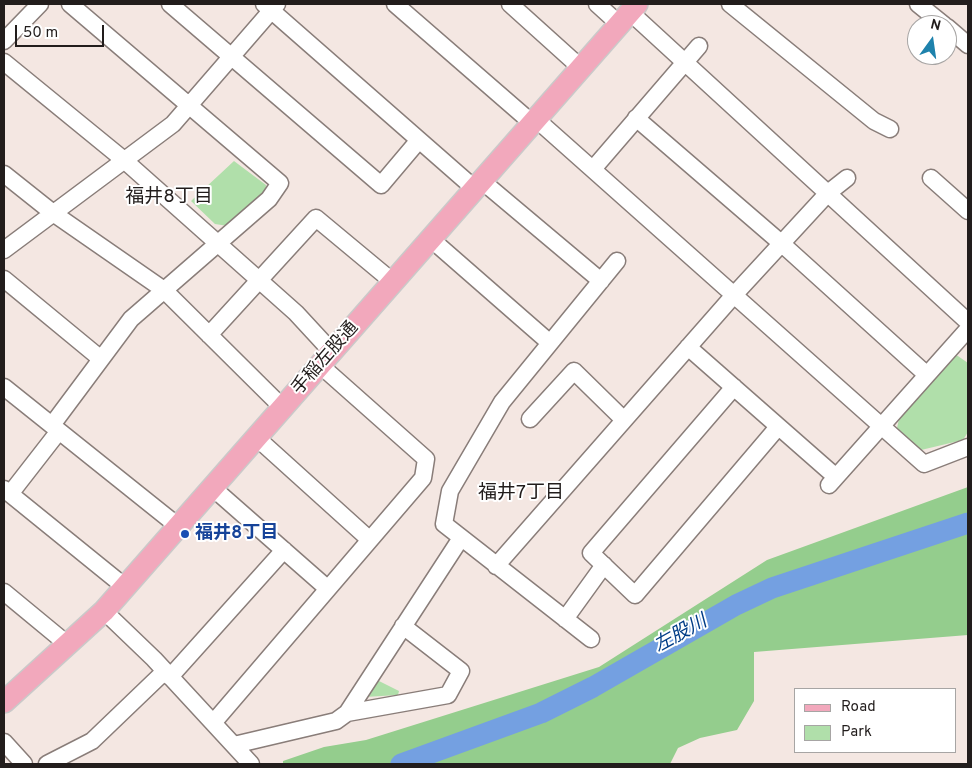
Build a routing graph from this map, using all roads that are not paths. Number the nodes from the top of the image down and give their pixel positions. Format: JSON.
{"nodes":[{"id":1,"x":40,"y":4,"type":"edge"},
{"id":2,"x":70,"y":4,"type":"edge"},
{"id":3,"x":170,"y":4,"type":"edge"},
{"id":4,"x":395,"y":4,"type":"edge"},
{"id":5,"x":510,"y":4,"type":"edge"},
{"id":6,"x":596,"y":4,"type":"edge"},
{"id":7,"x":730,"y":4,"type":"edge"},
{"id":8,"x":918,"y":4,"type":"edge"},
{"id":9,"x":271,"y":6,"type":"edge"},
{"id":10,"x":629,"y":13,"type":"edge"},
{"id":11,"x":932,"y":15,"type":"edge"},
{"id":12,"x":4,"y":41,"type":"edge"},
{"id":13,"x":699,"y":46,"type":"dead end"},
{"id":14,"x":232,"y":56,"type":"junction"},
{"id":15,"x":4,"y":62,"type":"edge"},
{"id":16,"x":684,"y":62,"type":"junction"},
{"id":17,"x":581,"y":68,"type":"junction"},
{"id":18,"x":188,"y":106,"type":"junction"},
{"id":19,"x":636,"y":118,"type":"junction"},
{"id":20,"x":534,"y":121,"type":"junction"},
{"id":21,"x":890,"y":129,"type":"dead end"},
{"id":22,"x":419,"y":140,"type":"junction"},
{"id":23,"x":124,"y":160,"type":"junction"},
{"id":24,"x":593,"y":169,"type":"junction"},
{"id":25,"x":4,"y":174,"type":"edge"},
{"id":26,"x":847,"y":178,"type":"dead end"},
{"id":27,"x":931,"y":178,"type":"dead end"},
{"id":28,"x":478,"y":185,"type":"junction"},
{"id":29,"x":828,"y":193,"type":"junction"},
{"id":30,"x":968,"y":211,"type":"edge"},
{"id":31,"x":53,"y":214,"type":"junction"},
{"id":32,"x":431,"y":239,"type":"junction"},
{"id":33,"x":781,"y":243,"type":"junction"},
{"id":34,"x":219,"y":244,"type":"junction"},
{"id":35,"x":4,"y":250,"type":"edge"},
{"id":36,"x":617,"y":261,"type":"dead end"},
{"id":37,"x":4,"y":279,"type":"edge"},
{"id":38,"x":259,"y":280,"type":"junction"},
{"id":39,"x":601,"y":281,"type":"junction"},
{"id":40,"x":393,"y":282,"type":"junction"},
{"id":41,"x":164,"y":290,"type":"junction"},
{"id":42,"x":734,"y":295,"type":"junction"},
{"id":43,"x":968,"y":322,"type":"edge"},
{"id":44,"x":968,"y":329,"type":"edge"},
{"id":45,"x":210,"y":335,"type":"junction"},
{"id":46,"x":550,"y":343,"type":"junction"},
{"id":47,"x":688,"y":347,"type":"junction"},
{"id":48,"x":326,"y":358,"type":"junction"},
{"id":49,"x":101,"y":359,"type":"junction"},
{"id":50,"x":927,"y":375,"type":"junction"},
{"id":51,"x":4,"y":388,"type":"edge"},
{"id":52,"x":734,"y":388,"type":"junction"},
{"id":53,"x":283,"y":408,"type":"junction"},
{"id":54,"x":530,"y":419,"type":"dead end"},
{"id":55,"x":624,"y":420,"type":"junction"},
{"id":56,"x":881,"y":426,"type":"junction"},
{"id":57,"x":778,"y":427,"type":"junction"},
{"id":58,"x":55,"y":428,"type":"junction"},
{"id":59,"x":257,"y":438,"type":"junction"},
{"id":60,"x":968,"y":447,"type":"edge"},
{"id":61,"x":213,"y":488,"type":"junction"},
{"id":62,"x":7,"y":491,"type":"edge"},
{"id":63,"x":178,"y":527,"type":"junction"},
{"id":64,"x":461,"y":538,"type":"junction"},
{"id":65,"x":370,"y":540,"type":"junction"},
{"id":66,"x":284,"y":550,"type":"junction"},
{"id":67,"x":604,"y":565,"type":"junction"},
{"id":68,"x":496,"y":566,"type":"junction"},
{"id":69,"x":125,"y":587,"type":"junction"},
{"id":70,"x":328,"y":589,"type":"junction"},
{"id":71,"x":4,"y":592,"type":"edge"},
{"id":72,"x":104,"y":611,"type":"junction"},
{"id":73,"x":565,"y":619,"type":"junction"},
{"id":74,"x":403,"y":626,"type":"junction"},
{"id":75,"x":591,"y":639,"type":"dead end"},
{"id":76,"x":67,"y":644,"type":"junction"},
{"id":77,"x":168,"y":674,"type":"junction"},
{"id":78,"x":4,"y":702,"type":"edge"},
{"id":79,"x":347,"y":713,"type":"junction"},
{"id":80,"x":213,"y":723,"type":"junction"},
{"id":81,"x":4,"y":742,"type":"edge"},
{"id":82,"x":234,"y":746,"type":"junction"},
{"id":83,"x":24,"y":764,"type":"edge"},
{"id":84,"x":47,"y":764,"type":"edge"},
{"id":85,"x":251,"y":764,"type":"edge"}],
"edges":[{"from":1,"to":12,"type":"street"},
{"from":2,"to":18,"type":"street"},
{"from":3,"to":14,"type":"street"},
{"from":4,"to":20,"type":"street"},
{"from":5,"to":17,"type":"street"},
{"from":6,"to":10,"type":"street"},
{"from":7,"to":21,"type":"street"},
{"from":8,"to":11,"type":"street"},
{"from":9,"to":14,"type":"street"},
{"from":9,"to":22,"type":"street"},
{"from":10,"to":16,"type":"street"},
{"from":10,"to":17,"type":"main road","name":"手稲左股通"},
{"from":13,"to":16,"type":"street"},
{"from":14,"to":18,"type":"street"},
{"from":14,"to":22,"type":"street"},
{"from":15,"to":23,"type":"street"},
{"from":16,"to":19,"type":"street"},
{"from":16,"to":29,"type":"street"},
{"from":17,"to":20,"type":"main road","name":"手稲左股通"},
{"from":18,"to":23,"type":"street"},
{"from":18,"to":34,"type":"street"},
{"from":19,"to":24,"type":"street"},
{"from":19,"to":33,"type":"street"},
{"from":20,"to":24,"type":"street"},
{"from":20,"to":28,"type":"main road","name":"手稲左股通"},
{"from":22,"to":28,"type":"street"},
{"from":23,"to":31,"type":"street"},
{"from":23,"to":34,"type":"street"},
{"from":24,"to":42,"type":"street"},
{"from":25,"to":31,"type":"street"},
{"from":26,"to":29,"type":"street"},
{"from":27,"to":30,"type":"street"},
{"from":28,"to":32,"type":"main road","name":"手稲左股通"},
{"from":28,"to":39,"type":"street"},
{"from":29,"to":33,"type":"street"},
{"from":29,"to":43,"type":"street"},
{"from":31,"to":35,"type":"street"},
{"from":31,"to":41,"type":"street"},
{"from":32,"to":40,"type":"main road","name":"手稲左股通"},
{"from":32,"to":46,"type":"street"},
{"from":33,"to":42,"type":"street"},
{"from":33,"to":50,"type":"street"},
{"from":34,"to":38,"type":"street"},
{"from":34,"to":41,"type":"street"},
{"from":36,"to":39,"type":"street"},
{"from":37,"to":49,"type":"street"},
{"from":38,"to":40,"type":"street"},
{"from":38,"to":45,"type":"street"},
{"from":38,"to":48,"type":"street"},
{"from":39,"to":46,"type":"street"},
{"from":40,"to":48,"type":"main road","name":"手稲左股通"},
{"from":41,"to":45,"type":"street"},
{"from":41,"to":49,"type":"street"},
{"from":42,"to":47,"type":"street"},
{"from":42,"to":56,"type":"street"},
{"from":44,"to":50,"type":"street"},
{"from":45,"to":53,"type":"street"},
{"from":46,"to":64,"type":"street"},
{"from":47,"to":52,"type":"street"},
{"from":47,"to":55,"type":"street"},
{"from":48,"to":53,"type":"main road","name":"手稲左股通"},
{"from":48,"to":65,"type":"street"},
{"from":49,"to":58,"type":"street"},
{"from":50,"to":56,"type":"street"},
{"from":51,"to":58,"type":"street"},
{"from":52,"to":57,"type":"street"},
{"from":52,"to":67,"type":"street"},
{"from":53,"to":59,"type":"main road","name":"手稲左股通"},
{"from":54,"to":55,"type":"street"},
{"from":55,"to":68,"type":"street"},
{"from":56,"to":57,"type":"street"},
{"from":56,"to":60,"type":"street"},
{"from":57,"to":67,"type":"street"},
{"from":58,"to":62,"type":"street"},
{"from":58,"to":63,"type":"street"},
{"from":59,"to":61,"type":"main road","name":"手稲左股通"},
{"from":59,"to":65,"type":"street"},
{"from":61,"to":63,"type":"main road","name":"手稲左股通"},
{"from":61,"to":66,"type":"street"},
{"from":62,"to":69,"type":"street"},
{"from":63,"to":69,"type":"main road","name":"手稲左股通"},
{"from":64,"to":68,"type":"street"},
{"from":64,"to":74,"type":"street"},
{"from":65,"to":70,"type":"street"},
{"from":66,"to":70,"type":"street"},
{"from":66,"to":77,"type":"street"},
{"from":67,"to":73,"type":"street"},
{"from":68,"to":73,"type":"street"},
{"from":69,"to":72,"type":"main road","name":"手稲左股通"},
{"from":70,"to":80,"type":"street"},
{"from":71,"to":76,"type":"street"},
{"from":72,"to":76,"type":"main road","name":"手稲左股通"},
{"from":72,"to":77,"type":"street"},
{"from":73,"to":75,"type":"street"},
{"from":74,"to":79,"type":"street"},
{"from":74,"to":79,"type":"street"},
{"from":76,"to":78,"type":"main road","name":"手稲左股通"},
{"from":77,"to":80,"type":"street"},
{"from":77,"to":84,"type":"street"},
{"from":79,"to":82,"type":"street"},
{"from":80,"to":82,"type":"street"},
{"from":81,"to":83,"type":"street"},
{"from":82,"to":85,"type":"street"}]}
